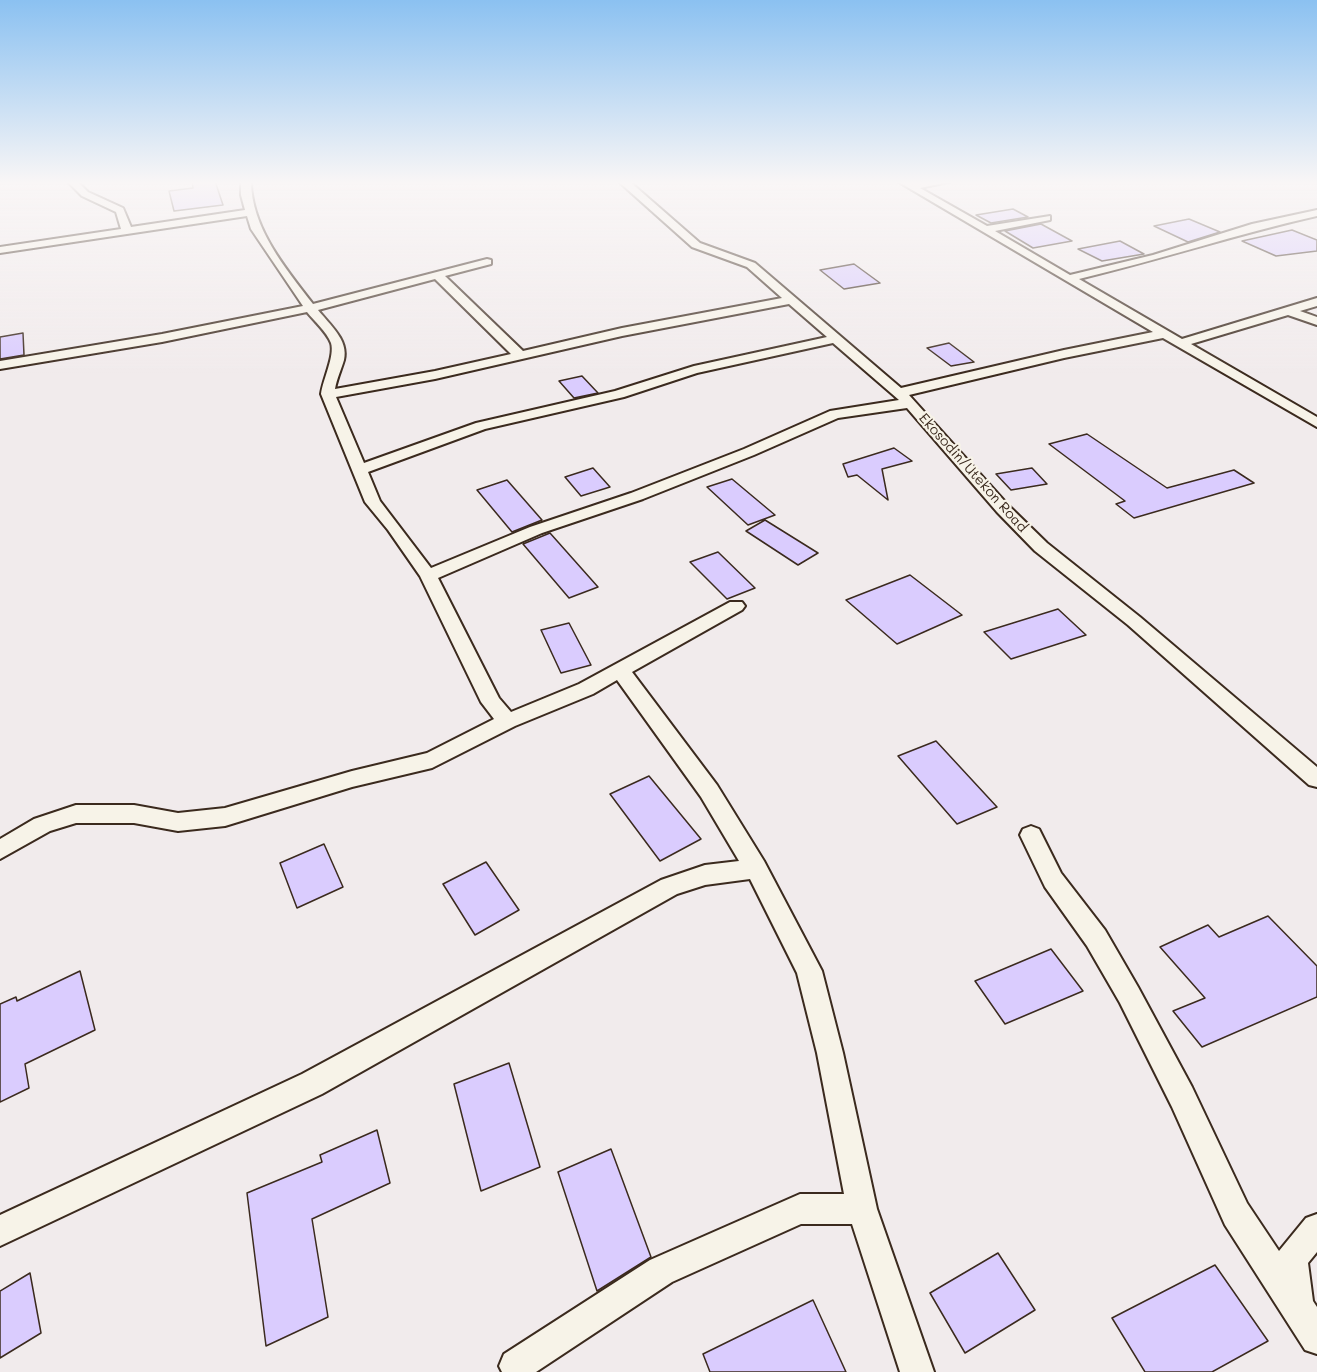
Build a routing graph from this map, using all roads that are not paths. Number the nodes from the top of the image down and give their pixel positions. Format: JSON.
{"nodes":[{"id":1,"x":32,"y":245,"type":"edge"},
{"id":2,"x":267,"y":245,"type":"edge"},
{"id":3,"x":696,"y":245,"type":"edge"},
{"id":4,"x":1014,"y":245,"type":"edge"},
{"id":5,"x":1195,"y":245,"type":"edge"},
{"id":6,"x":0,"y":250,"type":"edge"},
{"id":7,"x":487,"y":262,"type":"dead end"},
{"id":8,"x":437,"y":275,"type":"junction"},
{"id":9,"x":1070,"y":278,"type":"junction"},
{"id":10,"x":791,"y":300,"type":"junction"},
{"id":11,"x":1317,"y":302,"type":"edge"},
{"id":12,"x":310,"y":308,"type":"junction"},
{"id":13,"x":1289,"y":311,"type":"junction"},
{"id":14,"x":1317,"y":321,"type":"edge"},
{"id":15,"x":1165,"y":334,"type":"junction"},
{"id":16,"x":835,"y":339,"type":"junction"},
{"id":17,"x":1183,"y":343,"type":"junction"},
{"id":18,"x":520,"y":355,"type":"junction"},
{"id":19,"x":0,"y":365,"type":"edge"},
{"id":20,"x":328,"y":394,"type":"junction"},
{"id":21,"x":904,"y":398,"type":"junction"},
{"id":22,"x":1317,"y":423,"type":"edge"},
{"id":23,"x":361,"y":470,"type":"junction"},
{"id":24,"x":428,"y":576,"type":"junction"},
{"id":25,"x":735,"y":606,"type":"dead end"},
{"id":26,"x":621,"y":671,"type":"junction"},
{"id":27,"x":508,"y":721,"type":"junction"},
{"id":28,"x":1317,"y":779,"type":"edge"},
{"id":29,"x":1031,"y":835,"type":"dead end"},
{"id":30,"x":0,"y":850,"type":"edge"},
{"id":31,"x":756,"y":868,"type":"junction"},
{"id":32,"x":862,"y":1209,"type":"junction"},
{"id":33,"x":1317,"y":1229,"type":"edge"},
{"id":34,"x":0,"y":1231,"type":"edge"},
{"id":35,"x":1298,"y":1306,"type":"junction"},
{"id":36,"x":1317,"y":1338,"type":"edge"},
{"id":37,"x":516,"y":1366,"type":"dead end"},
{"id":38,"x":917,"y":1372,"type":"edge"}],
"edges":[{"from":1,"to":6,"type":"street"},
{"from":2,"to":12,"type":"street"},
{"from":3,"to":10,"type":"street","name":"Ekosodin/Utekon Road"},
{"from":4,"to":9,"type":"street"},
{"from":5,"to":9,"type":"street"},
{"from":7,"to":8,"type":"street"},
{"from":8,"to":12,"type":"street"},
{"from":8,"to":18,"type":"street"},
{"from":9,"to":15,"type":"street"},
{"from":10,"to":16,"type":"street","name":"Ekosodin/Utekon Road"},
{"from":10,"to":18,"type":"street"},
{"from":11,"to":13,"type":"street"},
{"from":12,"to":19,"type":"street"},
{"from":12,"to":20,"type":"street"},
{"from":13,"to":14,"type":"street"},
{"from":13,"to":17,"type":"street"},
{"from":15,"to":17,"type":"street"},
{"from":15,"to":21,"type":"street"},
{"from":16,"to":21,"type":"street","name":"Ekosodin/Utekon Road"},
{"from":16,"to":23,"type":"street"},
{"from":17,"to":22,"type":"street"},
{"from":18,"to":20,"type":"street"},
{"from":20,"to":23,"type":"street"},
{"from":21,"to":24,"type":"street"},
{"from":21,"to":28,"type":"street","name":"Ekosodin/Utekon Road"},
{"from":23,"to":24,"type":"street"},
{"from":24,"to":27,"type":"street"},
{"from":25,"to":26,"type":"street"},
{"from":26,"to":27,"type":"street"},
{"from":26,"to":31,"type":"street"},
{"from":27,"to":30,"type":"street"},
{"from":29,"to":35,"type":"street"},
{"from":31,"to":32,"type":"street"},
{"from":31,"to":34,"type":"street"},
{"from":32,"to":37,"type":"street"},
{"from":32,"to":38,"type":"street"},
{"from":33,"to":35,"type":"street"},
{"from":35,"to":36,"type":"street"}]}
